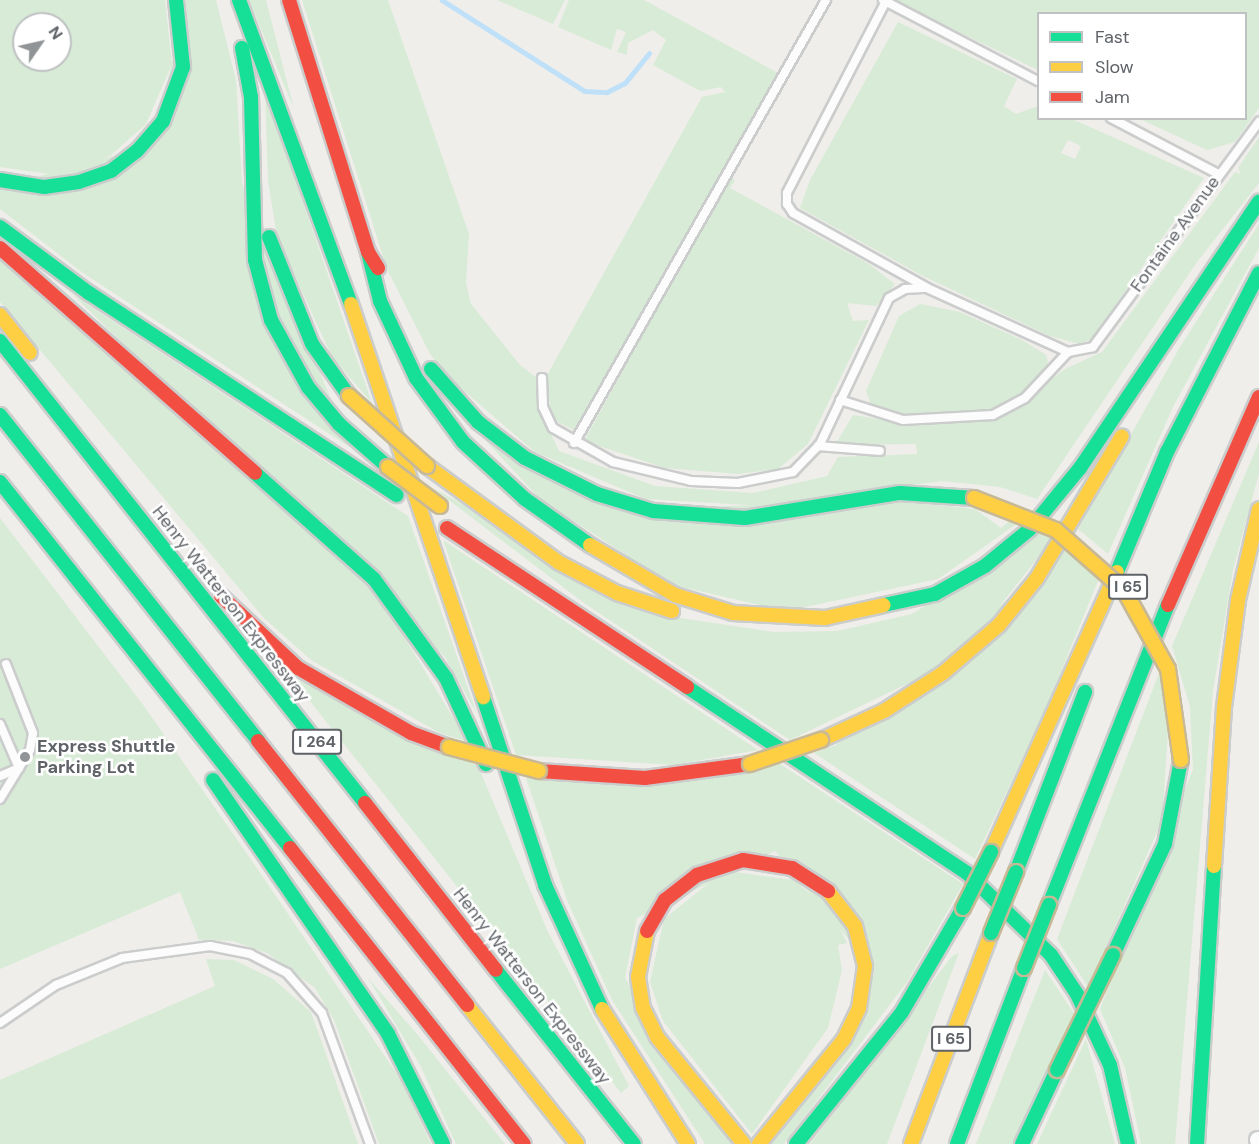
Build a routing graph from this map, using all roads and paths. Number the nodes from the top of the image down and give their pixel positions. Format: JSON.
{"nodes":[{"id":1,"x":176,"y":0,"type":"edge"},
{"id":2,"x":229,"y":0,"type":"edge"},
{"id":3,"x":239,"y":0,"type":"edge"},
{"id":4,"x":274,"y":0,"type":"edge"},
{"id":5,"x":289,"y":0,"type":"edge"},
{"id":6,"x":826,"y":0,"type":"edge"},
{"id":7,"x":884,"y":1,"type":"edge"},
{"id":8,"x":292,"y":66,"type":"dead end"},
{"id":9,"x":1037,"y":80,"type":"edge"},
{"id":10,"x":1115,"y":120,"type":"edge"},
{"id":11,"x":1259,"y":122,"type":"edge"},
{"id":12,"x":252,"y":146,"type":"junction"},
{"id":13,"x":1218,"y":174,"type":"junction"},
{"id":14,"x":0,"y":180,"type":"edge"},
{"id":15,"x":330,"y":199,"type":"dead end"},
{"id":16,"x":1259,"y":202,"type":"edge"},
{"id":17,"x":0,"y":227,"type":"edge"},
{"id":18,"x":0,"y":248,"type":"edge"},
{"id":19,"x":368,"y":252,"type":"junction"},
{"id":20,"x":1259,"y":273,"type":"edge"},
{"id":21,"x":927,"y":288,"type":"junction"},
{"id":22,"x":0,"y":315,"type":"edge"},
{"id":23,"x":1166,"y":336,"type":"junction"},
{"id":24,"x":0,"y":341,"type":"edge"},
{"id":25,"x":1239,"y":348,"type":"dead end"},
{"id":26,"x":1068,"y":352,"type":"junction"},
{"id":27,"x":376,"y":373,"type":"junction"},
{"id":28,"x":542,"y":378,"type":"dead end"},
{"id":29,"x":1259,"y":397,"type":"edge"},
{"id":30,"x":840,"y":400,"type":"junction"},
{"id":31,"x":1207,"y":410,"type":"dead end"},
{"id":32,"x":0,"y":415,"type":"edge"},
{"id":33,"x":574,"y":443,"type":"junction"},
{"id":34,"x":818,"y":446,"type":"junction"},
{"id":35,"x":880,"y":451,"type":"dead end"},
{"id":36,"x":0,"y":482,"type":"edge"},
{"id":37,"x":0,"y":501,"type":"edge"},
{"id":38,"x":1259,"y":509,"type":"edge"},
{"id":39,"x":1140,"y":561,"type":"dead end"},
{"id":40,"x":498,"y":562,"type":"junction"},
{"id":41,"x":928,"y":597,"type":"junction"},
{"id":42,"x":1117,"y":614,"type":"dead end"},
{"id":43,"x":6,"y":664,"type":"dead end"},
{"id":44,"x":1092,"y":675,"type":"dead end"},
{"id":45,"x":0,"y":724,"type":"edge"},
{"id":46,"x":20,"y":768,"type":"junction"},
{"id":47,"x":0,"y":776,"type":"edge"},
{"id":48,"x":0,"y":799,"type":"edge"},
{"id":49,"x":545,"y":885,"type":"junction"},
{"id":50,"x":1206,"y":1003,"type":"junction"},
{"id":51,"x":0,"y":1023,"type":"edge"},
{"id":52,"x":370,"y":1144,"type":"edge"},
{"id":53,"x":443,"y":1144,"type":"edge"},
{"id":54,"x":524,"y":1144,"type":"edge"},
{"id":55,"x":577,"y":1144,"type":"edge"},
{"id":56,"x":634,"y":1144,"type":"edge"},
{"id":57,"x":688,"y":1144,"type":"edge"},
{"id":58,"x":744,"y":1144,"type":"edge"},
{"id":59,"x":759,"y":1144,"type":"edge"},
{"id":60,"x":796,"y":1144,"type":"edge"},
{"id":61,"x":911,"y":1144,"type":"edge"},
{"id":62,"x":957,"y":1144,"type":"edge"},
{"id":63,"x":1022,"y":1144,"type":"edge"},
{"id":64,"x":1128,"y":1144,"type":"edge"},
{"id":65,"x":1184,"y":1144,"type":"edge"},
{"id":66,"x":1197,"y":1144,"type":"edge"}],
"edges":[{"from":1,"to":14,"type":"highway"},
{"from":2,"to":12,"type":"highway"},
{"from":3,"to":27,"type":"highway"},
{"from":4,"to":8,"type":"highway"},
{"from":5,"to":19,"type":"highway"},
{"from":6,"to":33,"type":"lane"},
{"from":7,"to":9,"type":"lane"},
{"from":7,"to":21,"type":"lane"},
{"from":10,"to":13,"type":"lane"},
{"from":11,"to":13,"type":"lane","name":"Fontaine Avenue"},
{"from":12,"to":40,"type":"highway","bridge":true},
{"from":12,"to":41,"type":"highway","bridge":true},
{"from":13,"to":26,"type":"lane","name":"Fontaine Avenue"},
{"from":15,"to":27,"type":"highway"},
{"from":16,"to":23,"type":"highway"},
{"from":17,"to":40,"type":"highway"},
{"from":18,"to":49,"type":"highway"},
{"from":19,"to":41,"type":"highway"},
{"from":19,"to":63,"type":"highway","bridge":true},
{"from":20,"to":60,"type":"highway","bridge":true},
{"from":21,"to":26,"type":"lane"},
{"from":21,"to":30,"type":"lane"},
{"from":22,"to":23,"type":"highway","bridge":true},
{"from":23,"to":41,"type":"highway"},
{"from":24,"to":56,"type":"highway","name":"Henry Watterson Expressway","number":"I 264"},
{"from":25,"to":31,"type":"highway"},
{"from":26,"to":30,"type":"lane"},
{"from":27,"to":49,"type":"highway"},
{"from":28,"to":33,"type":"lane"},
{"from":29,"to":62,"type":"highway","number":"I 65","bridge":true},
{"from":30,"to":34,"type":"lane"},
{"from":32,"to":55,"type":"highway","number":"I 264"},
{"from":33,"to":34,"type":"lane"},
{"from":34,"to":35,"type":"lane"},
{"from":36,"to":54,"type":"highway"},
{"from":37,"to":53,"type":"highway"},
{"from":38,"to":50,"type":"highway"},
{"from":39,"to":42,"type":"highway","number":"I 65"},
{"from":40,"to":64,"type":"highway"},
{"from":43,"to":46,"type":"lane"},
{"from":44,"to":61,"type":"highway","number":"I 65","bridge":true},
{"from":45,"to":46,"type":"lane"},
{"from":46,"to":47,"type":"lane"},
{"from":46,"to":48,"type":"lane"},
{"from":49,"to":57,"type":"highway"},
{"from":50,"to":65,"type":"highway"},
{"from":50,"to":66,"type":"highway"},
{"from":51,"to":52,"type":"lane"},
{"from":58,"to":59,"type":"highway"}]}
